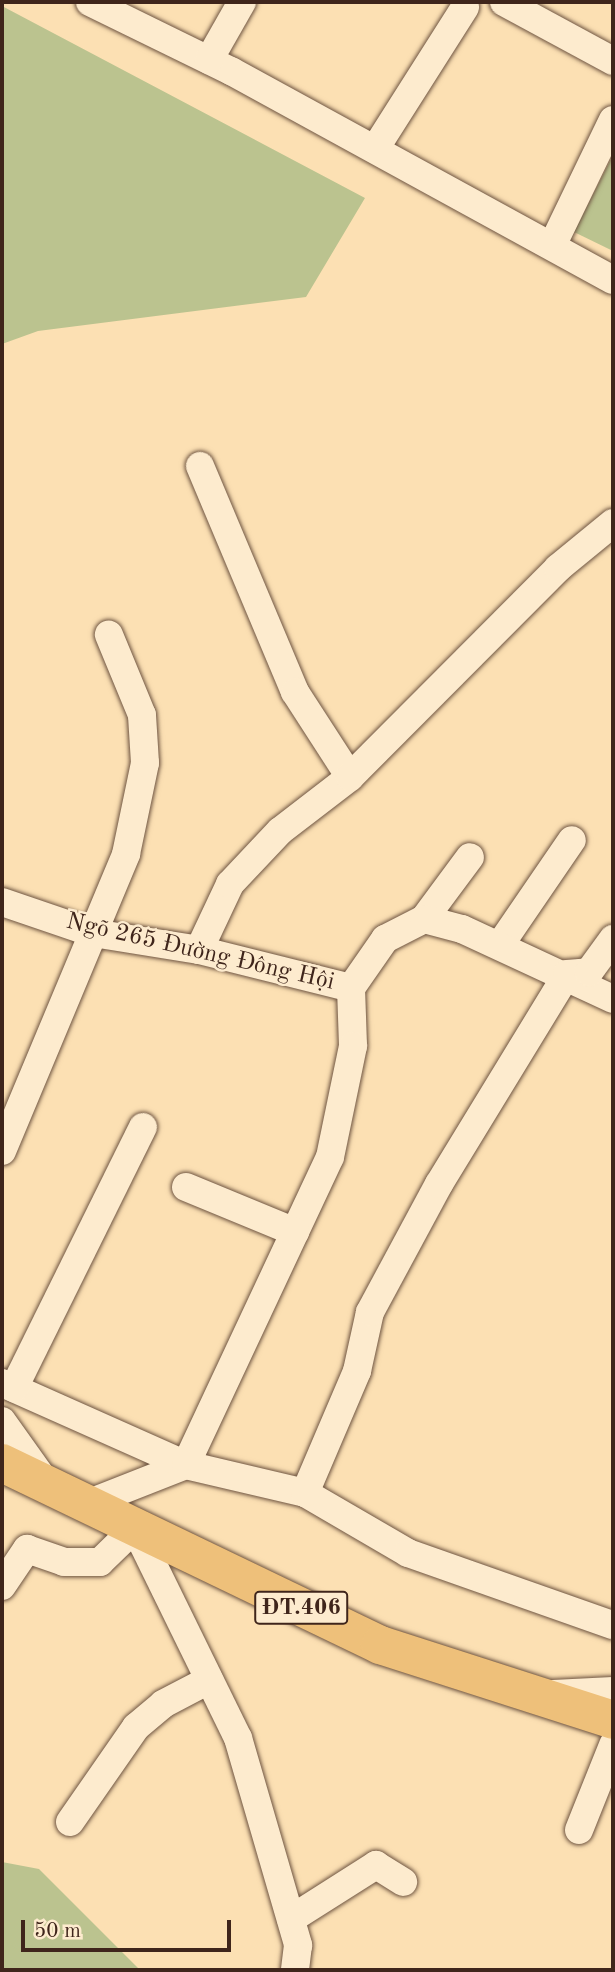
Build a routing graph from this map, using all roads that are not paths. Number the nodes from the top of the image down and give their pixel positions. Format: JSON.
{"nodes":[{"id":1,"x":90,"y":2,"type":"edge"},
{"id":2,"x":242,"y":2,"type":"edge"},
{"id":3,"x":510,"y":3,"type":"edge"},
{"id":4,"x":463,"y":4,"type":"edge"},
{"id":5,"x":209,"y":60,"type":"junction"},
{"id":6,"x":613,"y":61,"type":"edge"},
{"id":7,"x":613,"y":120,"type":"edge"},
{"id":8,"x":374,"y":149,"type":"junction"},
{"id":9,"x":552,"y":246,"type":"junction"},
{"id":10,"x":613,"y":280,"type":"edge"},
{"id":11,"x":200,"y":466,"type":"dead end"},
{"id":12,"x":613,"y":523,"type":"edge"},
{"id":13,"x":109,"y":635,"type":"dead end"},
{"id":14,"x":350,"y":777,"type":"junction"},
{"id":15,"x":572,"y":840,"type":"dead end"},
{"id":16,"x":470,"y":857,"type":"dead end"},
{"id":17,"x":2,"y":902,"type":"edge"},
{"id":18,"x":424,"y":919,"type":"junction"},
{"id":19,"x":93,"y":933,"type":"junction"},
{"id":20,"x":613,"y":939,"type":"edge"},
{"id":21,"x":500,"y":945,"type":"junction"},
{"id":22,"x":200,"y":950,"type":"junction"},
{"id":23,"x":567,"y":974,"type":"junction"},
{"id":24,"x":351,"y":988,"type":"junction"},
{"id":25,"x":613,"y":999,"type":"edge"},
{"id":26,"x":144,"y":1128,"type":"dead end"},
{"id":27,"x":3,"y":1142,"type":"edge"},
{"id":28,"x":186,"y":1187,"type":"dead end"},
{"id":29,"x":295,"y":1233,"type":"junction"},
{"id":30,"x":8,"y":1386,"type":"edge"},
{"id":31,"x":2,"y":1421,"type":"edge"},
{"id":32,"x":2,"y":1463,"type":"edge"},
{"id":33,"x":186,"y":1465,"type":"junction"},
{"id":34,"x":46,"y":1483,"type":"junction"},
{"id":35,"x":305,"y":1493,"type":"junction"},
{"id":36,"x":87,"y":1504,"type":"junction"},
{"id":37,"x":135,"y":1528,"type":"junction"},
{"id":38,"x":2,"y":1586,"type":"edge"},
{"id":39,"x":613,"y":1625,"type":"edge"},
{"id":40,"x":209,"y":1680,"type":"junction"},
{"id":41,"x":613,"y":1691,"type":"edge"},
{"id":42,"x":541,"y":1695,"type":"junction"},
{"id":43,"x":613,"y":1720,"type":"edge"},
{"id":44,"x":613,"y":1745,"type":"edge"},
{"id":45,"x":70,"y":1822,"type":"dead end"},
{"id":46,"x":579,"y":1830,"type":"dead end"},
{"id":47,"x":403,"y":1882,"type":"dead end"},
{"id":48,"x":291,"y":1919,"type":"junction"},
{"id":49,"x":295,"y":1970,"type":"edge"}],
"edges":[{"from":1,"to":5,"type":"street"},
{"from":2,"to":5,"type":"street"},
{"from":3,"to":4,"type":"street"},
{"from":3,"to":6,"type":"street"},
{"from":4,"to":8,"type":"street"},
{"from":5,"to":8,"type":"street"},
{"from":7,"to":9,"type":"street"},
{"from":8,"to":9,"type":"street"},
{"from":9,"to":10,"type":"street"},
{"from":11,"to":14,"type":"street"},
{"from":12,"to":14,"type":"street"},
{"from":13,"to":19,"type":"street"},
{"from":14,"to":22,"type":"street"},
{"from":15,"to":21,"type":"street"},
{"from":16,"to":18,"type":"street"},
{"from":17,"to":19,"type":"street","name":"Ngõ 265 Đường Đông Hội"},
{"from":18,"to":21,"type":"street"},
{"from":18,"to":24,"type":"street"},
{"from":19,"to":22,"type":"street","name":"Ngõ 265 Đường Đông Hội"},
{"from":19,"to":27,"type":"street"},
{"from":20,"to":23,"type":"street"},
{"from":21,"to":23,"type":"street"},
{"from":22,"to":24,"type":"street","name":"Ngõ 265 Đường Đông Hội"},
{"from":23,"to":25,"type":"street"},
{"from":23,"to":35,"type":"street"},
{"from":24,"to":29,"type":"street","name":"Ngõ 265 Đường Đông Hội"},
{"from":26,"to":30,"type":"street"},
{"from":28,"to":29,"type":"street"},
{"from":29,"to":33,"type":"street","name":"Ngõ 265 Đường Đông Hội"},
{"from":30,"to":33,"type":"street"},
{"from":31,"to":34,"type":"street"},
{"from":32,"to":34,"type":"main road","number":"ĐT.406"},
{"from":33,"to":35,"type":"street"},
{"from":33,"to":36,"type":"street"},
{"from":34,"to":36,"type":"main road","number":"ĐT.406"},
{"from":35,"to":39,"type":"street"},
{"from":36,"to":37,"type":"main road","number":"ĐT.406"},
{"from":37,"to":38,"type":"street"},
{"from":37,"to":40,"type":"street"},
{"from":37,"to":42,"type":"main road","number":"ĐT.406"},
{"from":40,"to":45,"type":"street"},
{"from":40,"to":48,"type":"street"},
{"from":41,"to":42,"type":"street"},
{"from":42,"to":43,"type":"main road","number":"ĐT.406"},
{"from":44,"to":46,"type":"street"},
{"from":47,"to":48,"type":"street"},
{"from":48,"to":49,"type":"street"}]}
